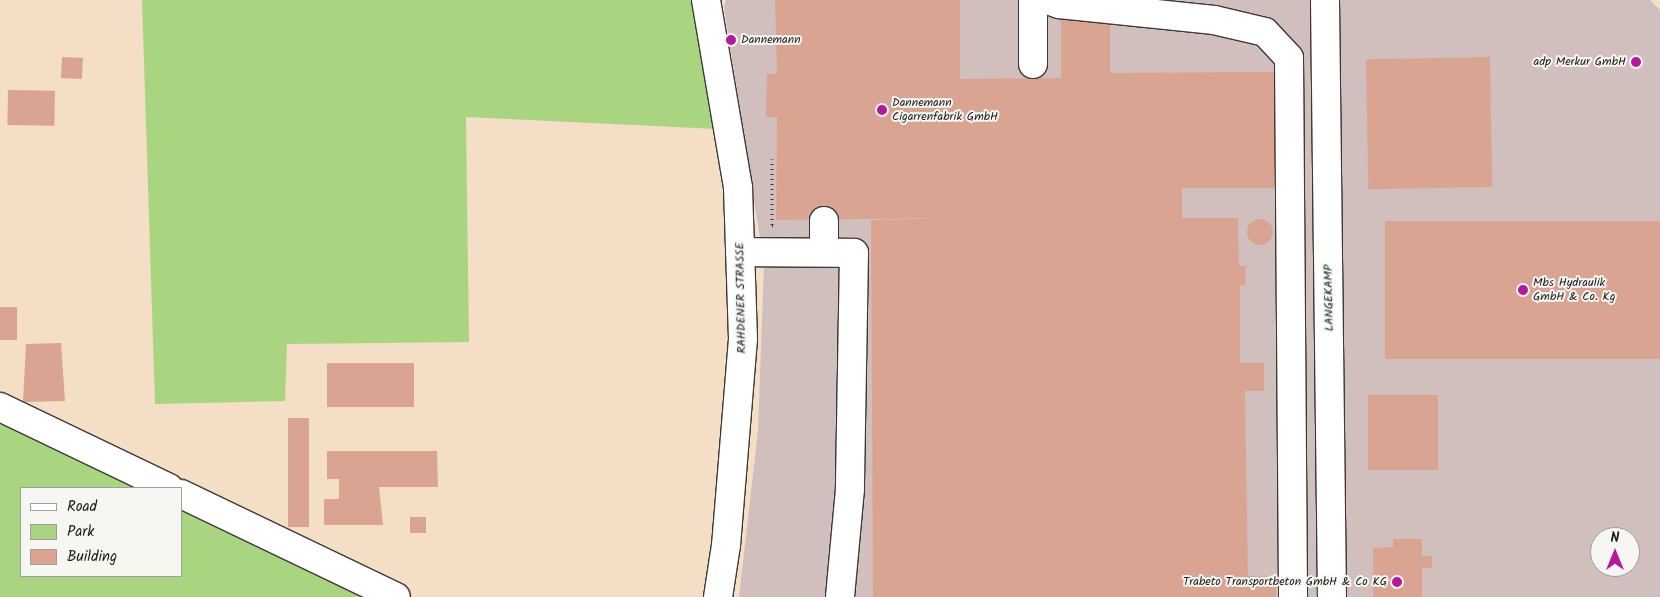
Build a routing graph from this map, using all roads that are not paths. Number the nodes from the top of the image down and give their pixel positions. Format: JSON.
{"nodes":[{"id":1,"x":706,"y":0,"type":"edge"},
{"id":2,"x":1033,"y":0,"type":"edge"},
{"id":3,"x":1048,"y":0,"type":"edge"},
{"id":4,"x":1325,"y":0,"type":"edge"},
{"id":5,"x":1033,"y":64,"type":"dead end"},
{"id":6,"x":824,"y":222,"type":"dead end"},
{"id":7,"x":740,"y":252,"type":"junction"},
{"id":8,"x":824,"y":252,"type":"junction"},
{"id":9,"x":0,"y":407,"type":"edge"},
{"id":10,"x":167,"y":487,"type":"edge"},
{"id":11,"x":182,"y":494,"type":"edge"},
{"id":12,"x":396,"y":597,"type":"edge"},
{"id":13,"x":718,"y":597,"type":"edge"},
{"id":14,"x":840,"y":597,"type":"edge"},
{"id":15,"x":1292,"y":597,"type":"edge"},
{"id":16,"x":1332,"y":597,"type":"edge"}],
"edges":[{"from":1,"to":7,"type":"street","name":"RAHDENER STRASSE"},
{"from":2,"to":5,"type":"street"},
{"from":3,"to":15,"type":"street"},
{"from":4,"to":16,"type":"street","name":"LANGEKAMP"},
{"from":6,"to":8,"type":"street"},
{"from":7,"to":8,"type":"street"},
{"from":7,"to":13,"type":"street","name":"RAHDENER STRASSE"},
{"from":8,"to":14,"type":"street"},
{"from":9,"to":10,"type":"street"},
{"from":11,"to":12,"type":"street"}]}
